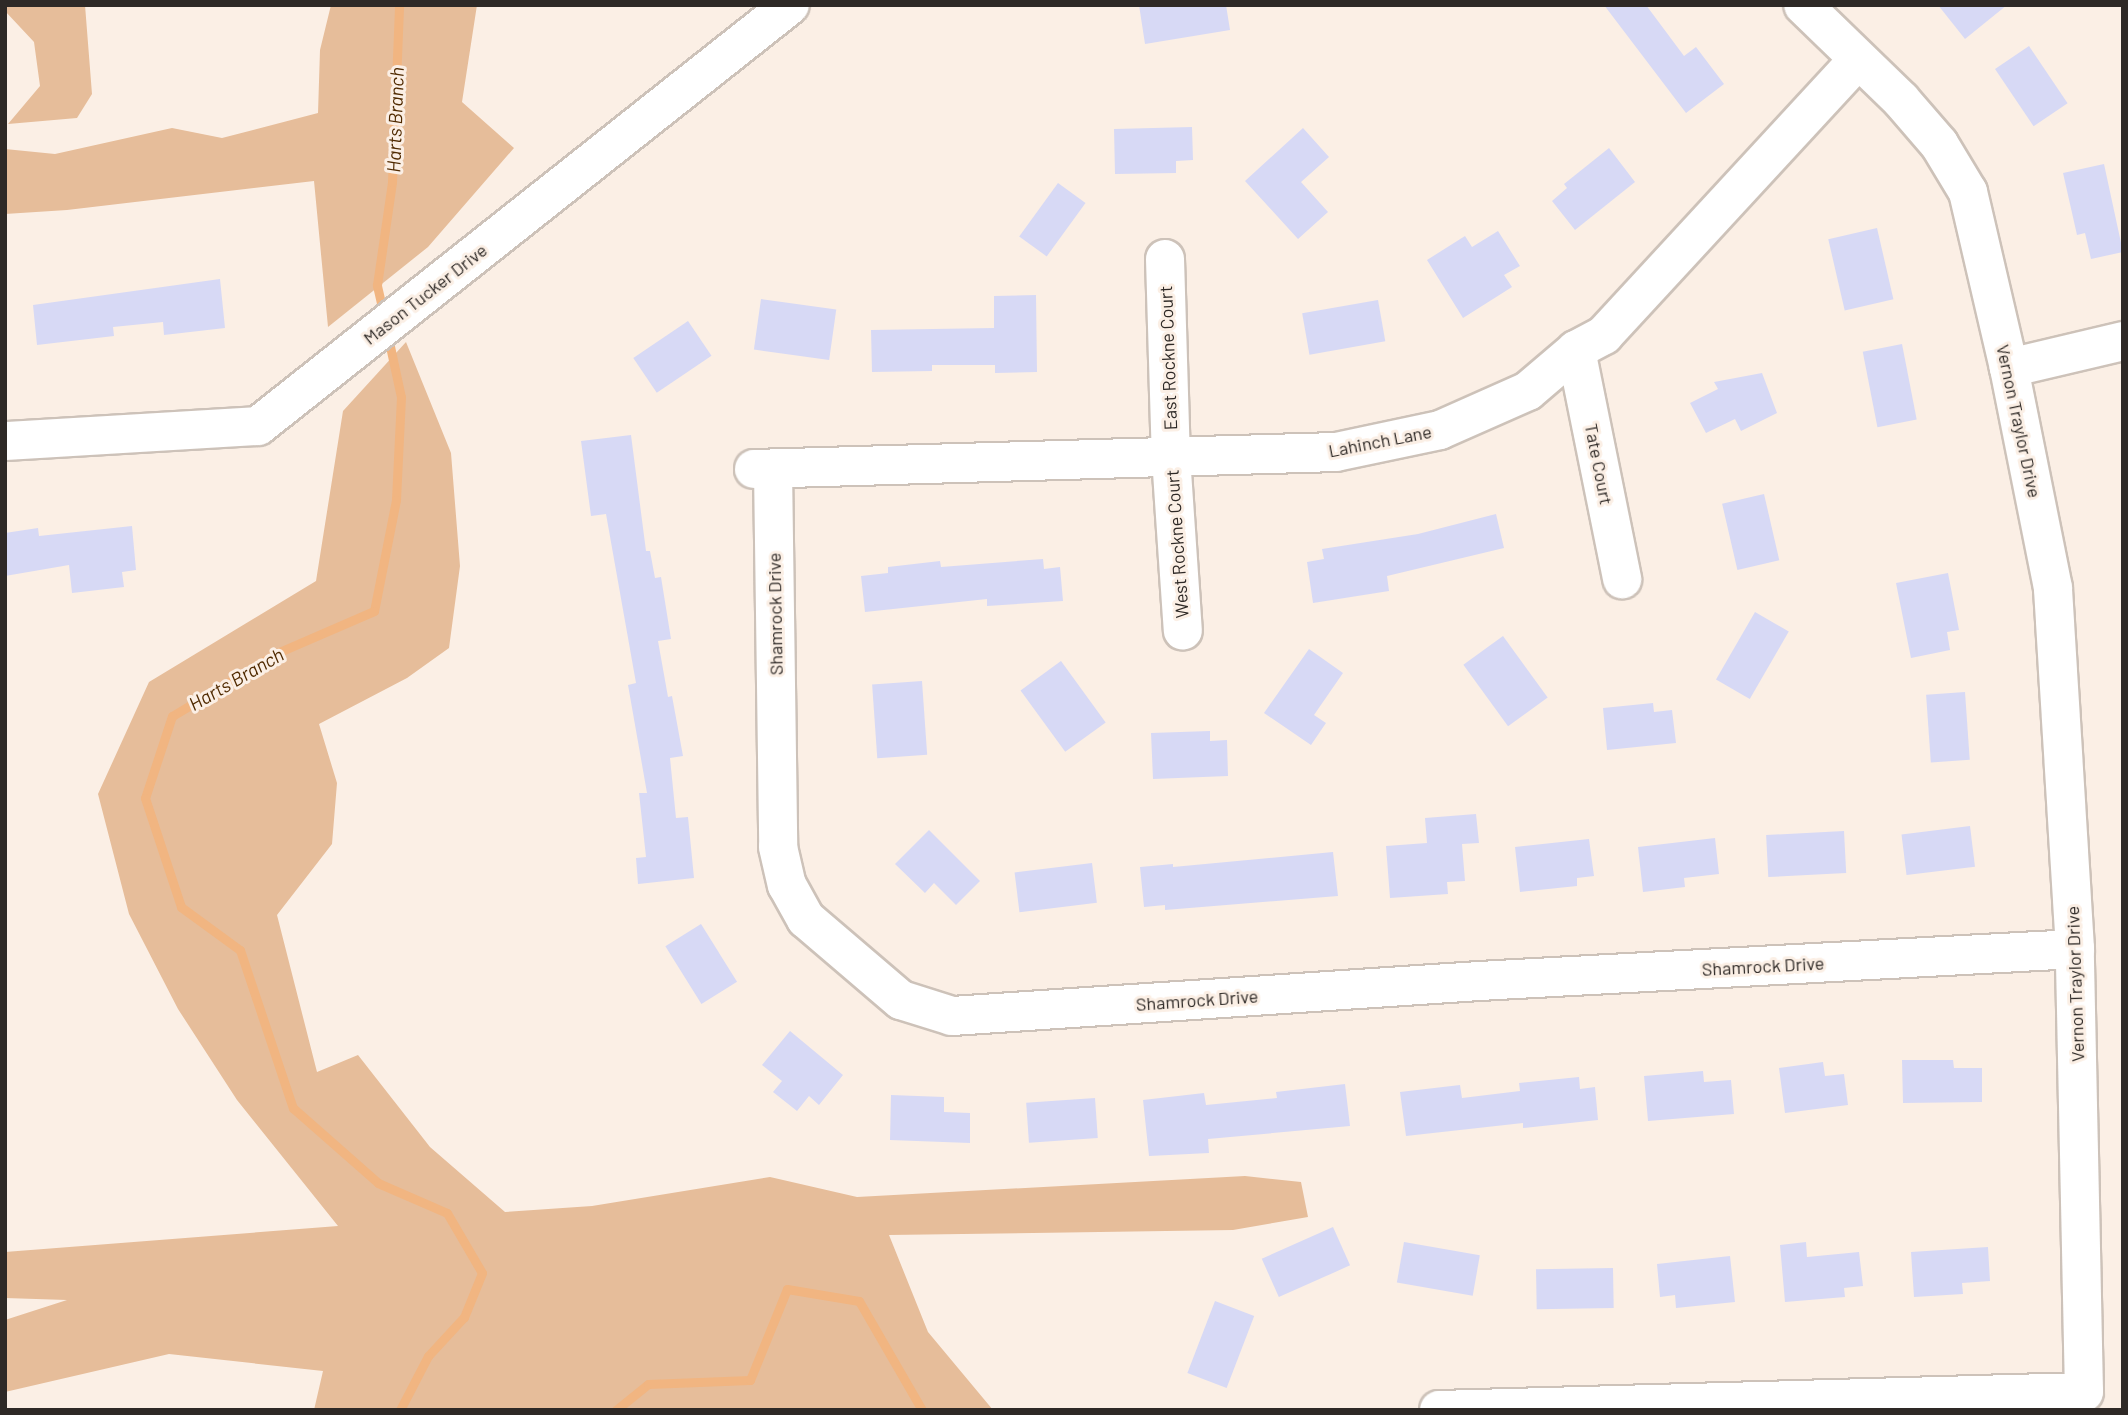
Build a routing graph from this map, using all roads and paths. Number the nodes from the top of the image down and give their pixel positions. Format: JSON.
{"nodes":[{"id":1,"x":790,"y":5,"type":"edge"},
{"id":2,"x":1803,"y":5,"type":"edge"},
{"id":3,"x":1858,"y":60,"type":"junction"},
{"id":4,"x":1165,"y":259,"type":"dead end"},
{"id":5,"x":2123,"y":341,"type":"edge"},
{"id":6,"x":1576,"y":350,"type":"junction"},
{"id":7,"x":2009,"y":368,"type":"junction"},
{"id":8,"x":5,"y":441,"type":"edge"},
{"id":9,"x":1171,"y":457,"type":"junction"},
{"id":10,"x":764,"y":469,"type":"joint"},
{"id":11,"x":1622,"y":579,"type":"dead end"},
{"id":12,"x":1184,"y":631,"type":"dead end"},
{"id":13,"x":2076,"y":949,"type":"junction"},
{"id":14,"x":1439,"y":1410,"type":"edge"}],
"edges":[{"from":1,"to":8,"type":"street","name":"Mason Tucker Drive"},
{"from":2,"to":3,"type":"street","name":"Vernon Traylor Drive"},
{"from":3,"to":6,"type":"street","name":"Lahinch Lane"},
{"from":3,"to":7,"type":"street","name":"Vernon Traylor Drive"},
{"from":4,"to":9,"type":"street","name":"East Rockne Court"},
{"from":5,"to":7,"type":"street"},
{"from":6,"to":9,"type":"street","name":"Lahinch Lane"},
{"from":6,"to":11,"type":"street","name":"Tate Court"},
{"from":7,"to":13,"type":"street","name":"Vernon Traylor Drive"},
{"from":9,"to":10,"type":"street","name":"Lahinch Lane"},
{"from":9,"to":12,"type":"street","name":"West Rockne Court"},
{"from":10,"to":13,"type":"street","name":"Shamrock Drive"},
{"from":13,"to":14,"type":"street","name":"Vernon Traylor Drive"}]}
